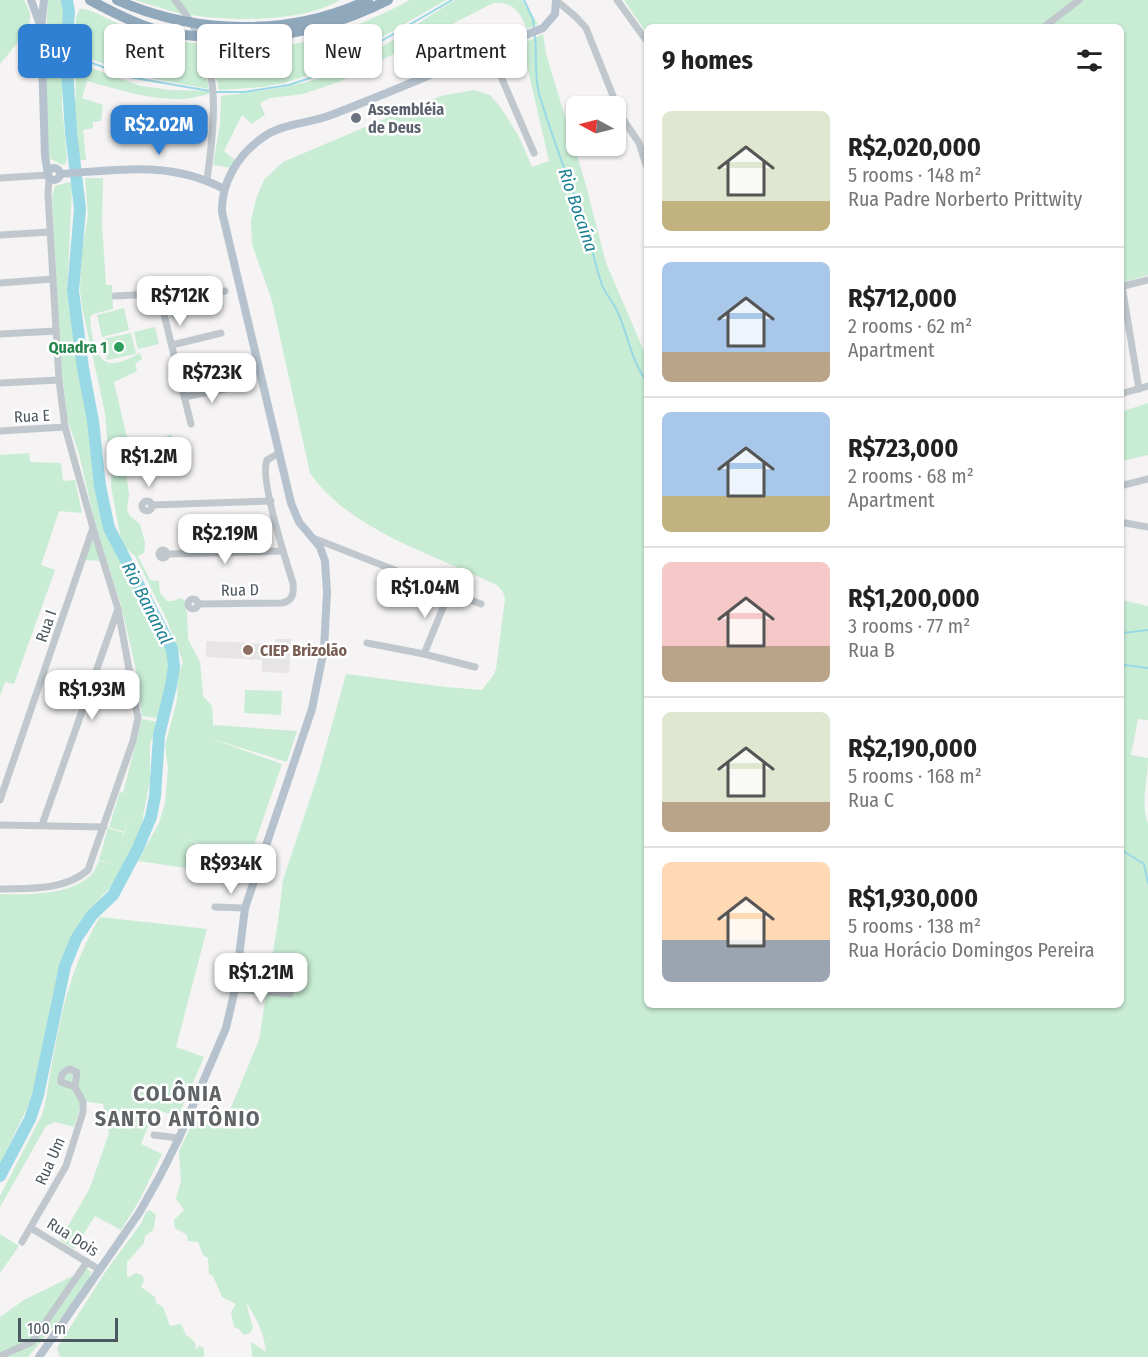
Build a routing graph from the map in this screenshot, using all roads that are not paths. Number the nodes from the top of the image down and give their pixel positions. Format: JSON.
{"nodes":[{"id":1,"x":31,"y":0,"type":"edge"},
{"id":2,"x":44,"y":0,"type":"edge"},
{"id":3,"x":117,"y":0,"type":"edge"},
{"id":4,"x":175,"y":0,"type":"edge"},
{"id":5,"x":360,"y":0,"type":"edge"},
{"id":6,"x":368,"y":0,"type":"edge"},
{"id":7,"x":388,"y":0,"type":"edge"},
{"id":8,"x":617,"y":0,"type":"edge"},
{"id":9,"x":1079,"y":0,"type":"edge"},
{"id":10,"x":92,"y":1,"type":"edge"},
{"id":11,"x":556,"y":1,"type":"edge"},
{"id":12,"x":348,"y":9,"type":"junction"},
{"id":13,"x":40,"y":24,"type":"edge"},
{"id":14,"x":41,"y":24,"type":"edge"},
{"id":15,"x":1048,"y":24,"type":"edge"},
{"id":16,"x":527,"y":34,"type":"edge"},
{"id":17,"x":644,"y":37,"type":"edge"},
{"id":18,"x":43,"y":78,"type":"edge"},
{"id":19,"x":419,"y":78,"type":"edge"},
{"id":20,"x":502,"y":78,"type":"edge"},
{"id":21,"x":534,"y":153,"type":"dead end"},
{"id":22,"x":644,"y":159,"type":"edge"},
{"id":23,"x":53,"y":175,"type":"junction"},
{"id":24,"x":0,"y":178,"type":"edge"},
{"id":25,"x":207,"y":180,"type":"junction"},
{"id":26,"x":224,"y":189,"type":"junction"},
{"id":27,"x":50,"y":232,"type":"junction"},
{"id":28,"x":0,"y":235,"type":"edge"},
{"id":29,"x":53,"y":279,"type":"junction"},
{"id":30,"x":1148,"y":280,"type":"edge"},
{"id":31,"x":0,"y":283,"type":"edge"},
{"id":32,"x":1124,"y":286,"type":"edge"},
{"id":33,"x":231,"y":289,"type":"junction"},
{"id":34,"x":116,"y":296,"type":"dead end"},
{"id":35,"x":1124,"y":304,"type":"edge"},
{"id":36,"x":162,"y":305,"type":"junction"},
{"id":37,"x":56,"y":331,"type":"junction"},
{"id":38,"x":0,"y":333,"type":"edge"},
{"id":39,"x":221,"y":333,"type":"dead end"},
{"id":40,"x":172,"y":345,"type":"junction"},
{"id":41,"x":59,"y":380,"type":"junction"},
{"id":42,"x":0,"y":383,"type":"edge"},
{"id":43,"x":1148,"y":386,"type":"edge"},
{"id":44,"x":235,"y":387,"type":"dead end"},
{"id":45,"x":1139,"y":389,"type":"junction"},
{"id":46,"x":1124,"y":393,"type":"edge"},
{"id":47,"x":184,"y":397,"type":"junction"},
{"id":48,"x":191,"y":424,"type":"dead end"},
{"id":49,"x":65,"y":427,"type":"junction"},
{"id":50,"x":0,"y":431,"type":"edge"},
{"id":51,"x":279,"y":453,"type":"junction"},
{"id":52,"x":1148,"y":479,"type":"edge"},
{"id":53,"x":1124,"y":485,"type":"edge"},
{"id":54,"x":271,"y":501,"type":"junction"},
{"id":55,"x":152,"y":506,"type":"dead end"},
{"id":56,"x":1124,"y":523,"type":"edge"},
{"id":57,"x":1148,"y":527,"type":"edge"},
{"id":58,"x":93,"y":528,"type":"junction"},
{"id":59,"x":313,"y":537,"type":"junction"},
{"id":60,"x":284,"y":552,"type":"junction"},
{"id":61,"x":167,"y":554,"type":"dead end"},
{"id":62,"x":449,"y":593,"type":"junction"},
{"id":63,"x":199,"y":604,"type":"dead end"},
{"id":64,"x":481,"y":604,"type":"dead end"},
{"id":65,"x":118,"y":609,"type":"junction"},
{"id":66,"x":366,"y":643,"type":"dead end"},
{"id":67,"x":424,"y":654,"type":"junction"},
{"id":68,"x":475,"y":667,"type":"dead end"},
{"id":69,"x":0,"y":800,"type":"edge"},
{"id":70,"x":0,"y":825,"type":"edge"},
{"id":71,"x":42,"y":825,"type":"junction"},
{"id":72,"x":104,"y":827,"type":"junction"},
{"id":73,"x":0,"y":889,"type":"edge"},
{"id":74,"x":215,"y":907,"type":"dead end"},
{"id":75,"x":245,"y":908,"type":"junction"},
{"id":76,"x":235,"y":989,"type":"junction"},
{"id":77,"x":290,"y":994,"type":"dead end"},
{"id":78,"x":75,"y":1087,"type":"dead end"},
{"id":79,"x":154,"y":1135,"type":"dead end"},
{"id":80,"x":179,"y":1138,"type":"junction"},
{"id":81,"x":31,"y":1228,"type":"junction"},
{"id":82,"x":22,"y":1242,"type":"dead end"},
{"id":83,"x":87,"y":1262,"type":"junction"},
{"id":84,"x":100,"y":1270,"type":"junction"},
{"id":85,"x":0,"y":1356,"type":"edge"},
{"id":86,"x":39,"y":1357,"type":"edge"}],
"edges":[{"from":1,"to":13,"type":"main road"},
{"from":2,"to":14,"type":"main road"},
{"from":3,"to":12,"type":"highway"},
{"from":4,"to":25,"type":"street"},
{"from":5,"to":12,"type":"highway"},
{"from":6,"to":12,"type":"highway"},
{"from":7,"to":10,"type":"highway"},
{"from":8,"to":17,"type":"street"},
{"from":9,"to":15,"type":"street"},
{"from":11,"to":16,"type":"main road"},
{"from":11,"to":22,"type":"street"},
{"from":18,"to":23,"type":"main road"},
{"from":19,"to":26,"type":"main road"},
{"from":20,"to":21,"type":"street"},
{"from":23,"to":24,"type":"street"},
{"from":23,"to":25,"type":"main road"},
{"from":23,"to":27,"type":"street"},
{"from":25,"to":26,"type":"main road"},
{"from":26,"to":33,"type":"main road"},
{"from":27,"to":28,"type":"street"},
{"from":27,"to":29,"type":"street"},
{"from":29,"to":31,"type":"street"},
{"from":29,"to":37,"type":"street"},
{"from":30,"to":32,"type":"street"},
{"from":33,"to":36,"type":"street"},
{"from":33,"to":51,"type":"main road"},
{"from":34,"to":36,"type":"street"},
{"from":35,"to":45,"type":"street"},
{"from":36,"to":40,"type":"street"},
{"from":37,"to":38,"type":"street"},
{"from":37,"to":41,"type":"street"},
{"from":39,"to":40,"type":"street"},
{"from":40,"to":47,"type":"street"},
{"from":41,"to":42,"type":"street"},
{"from":41,"to":49,"type":"street"},
{"from":43,"to":45,"type":"street"},
{"from":44,"to":47,"type":"street"},
{"from":45,"to":46,"type":"street"},
{"from":47,"to":48,"type":"street"},
{"from":49,"to":50,"type":"street","name":"Rua E"},
{"from":49,"to":58,"type":"street"},
{"from":51,"to":54,"type":"street"},
{"from":51,"to":59,"type":"main road"},
{"from":52,"to":53,"type":"street"},
{"from":54,"to":55,"type":"street"},
{"from":54,"to":60,"type":"street"},
{"from":56,"to":57,"type":"street"},
{"from":58,"to":65,"type":"street"},
{"from":58,"to":69,"type":"street","name":"Rua I"},
{"from":59,"to":62,"type":"street"},
{"from":59,"to":75,"type":"main road"},
{"from":60,"to":61,"type":"street"},
{"from":60,"to":63,"type":"street","name":"Rua D"},
{"from":62,"to":64,"type":"street"},
{"from":62,"to":67,"type":"street"},
{"from":65,"to":71,"type":"street"},
{"from":65,"to":72,"type":"street"},
{"from":66,"to":67,"type":"street"},
{"from":67,"to":68,"type":"street"},
{"from":70,"to":71,"type":"street"},
{"from":71,"to":72,"type":"street"},
{"from":72,"to":73,"type":"street"},
{"from":74,"to":75,"type":"street"},
{"from":75,"to":76,"type":"main road"},
{"from":76,"to":77,"type":"street"},
{"from":76,"to":80,"type":"main road"},
{"from":78,"to":81,"type":"street","name":"Rua Um"},
{"from":79,"to":80,"type":"street"},
{"from":80,"to":84,"type":"main road"},
{"from":81,"to":82,"type":"street","name":"Rua Um"},
{"from":81,"to":83,"type":"street","name":"Rua Dois"},
{"from":83,"to":84,"type":"street","name":"Rua Dois"},
{"from":83,"to":85,"type":"street"},
{"from":84,"to":86,"type":"main road"}]}
